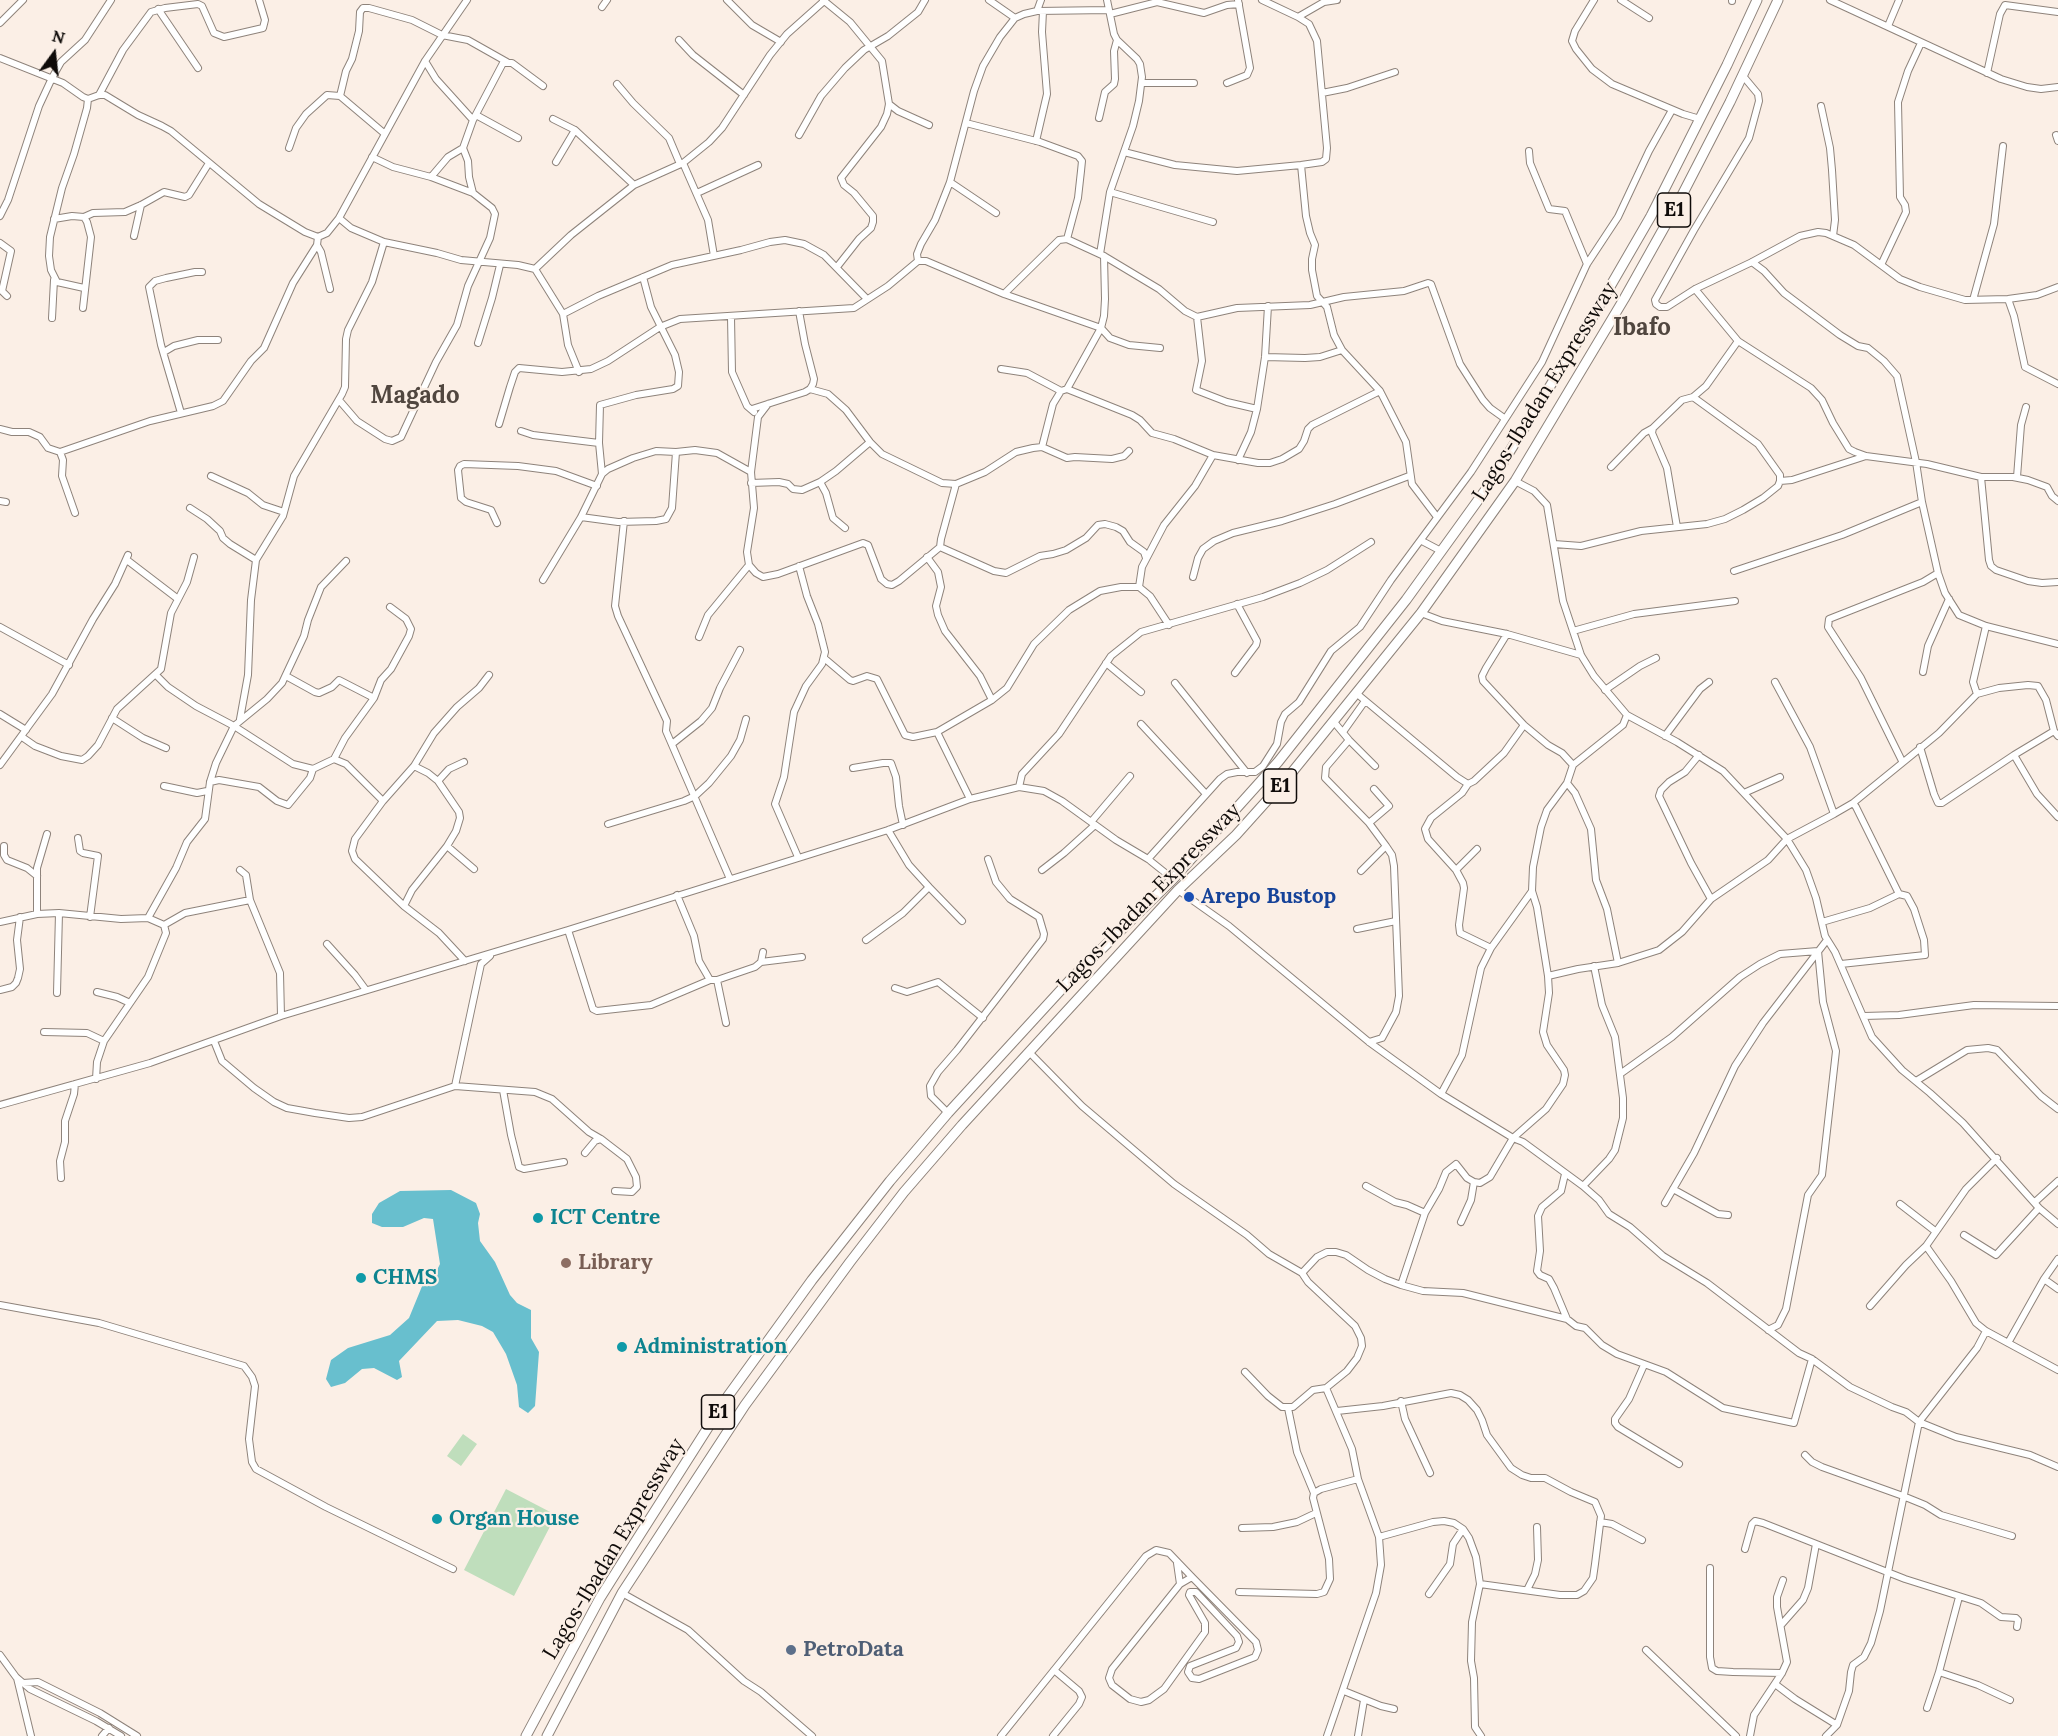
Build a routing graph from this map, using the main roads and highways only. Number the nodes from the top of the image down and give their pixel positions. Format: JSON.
{"nodes":[{"id":1,"x":1757,"y":0,"type":"edge"},
{"id":2,"x":1778,"y":0,"type":"edge"},
{"id":3,"x":526,"y":1736,"type":"edge"},
{"id":4,"x":547,"y":1736,"type":"edge"}],
"edges":[{"from":1,"to":3,"type":"highway","name":"Lagos-Ibadan Expressway","number":"E1"},
{"from":2,"to":4,"type":"highway","name":"Lagos-Ibadan Expressway","number":"E1"}]}
